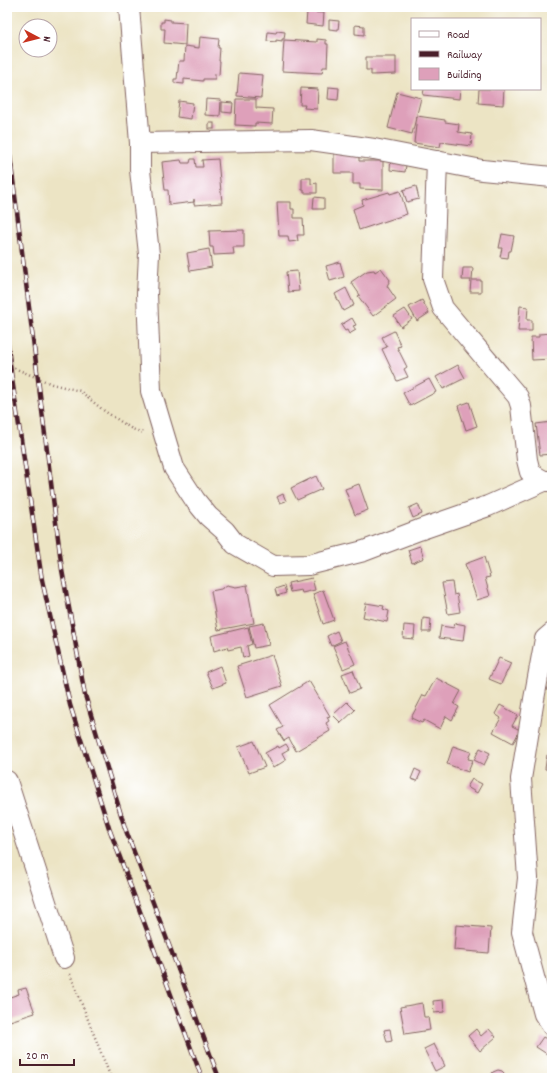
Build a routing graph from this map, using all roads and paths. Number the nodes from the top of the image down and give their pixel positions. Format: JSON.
{"nodes":[{"id":1,"x":129,"y":7,"type":"edge"},
{"id":2,"x":140,"y":143,"type":"junction"},
{"id":3,"x":437,"y":161,"type":"junction"},
{"id":4,"x":552,"y":177,"type":"edge"},
{"id":5,"x":7,"y":365,"type":"edge"},
{"id":6,"x":165,"y":439,"type":"junction"},
{"id":7,"x":548,"y":481,"type":"edge"},
{"id":8,"x":552,"y":633,"type":"edge"},
{"id":9,"x":7,"y":781,"type":"edge"},
{"id":10,"x":64,"y":958,"type":"joint"},
{"id":11,"x":552,"y":1026,"type":"edge"},
{"id":12,"x":111,"y":1078,"type":"edge"}],
"edges":[{"from":1,"to":2,"type":"street"},
{"from":2,"to":3,"type":"street"},
{"from":2,"to":6,"type":"street"},
{"from":3,"to":4,"type":"street"},
{"from":3,"to":7,"type":"street"},
{"from":5,"to":6,"type":"path"},
{"from":6,"to":7,"type":"street"},
{"from":8,"to":11,"type":"street"},
{"from":9,"to":10,"type":"street"},
{"from":10,"to":12,"type":"path"}]}
